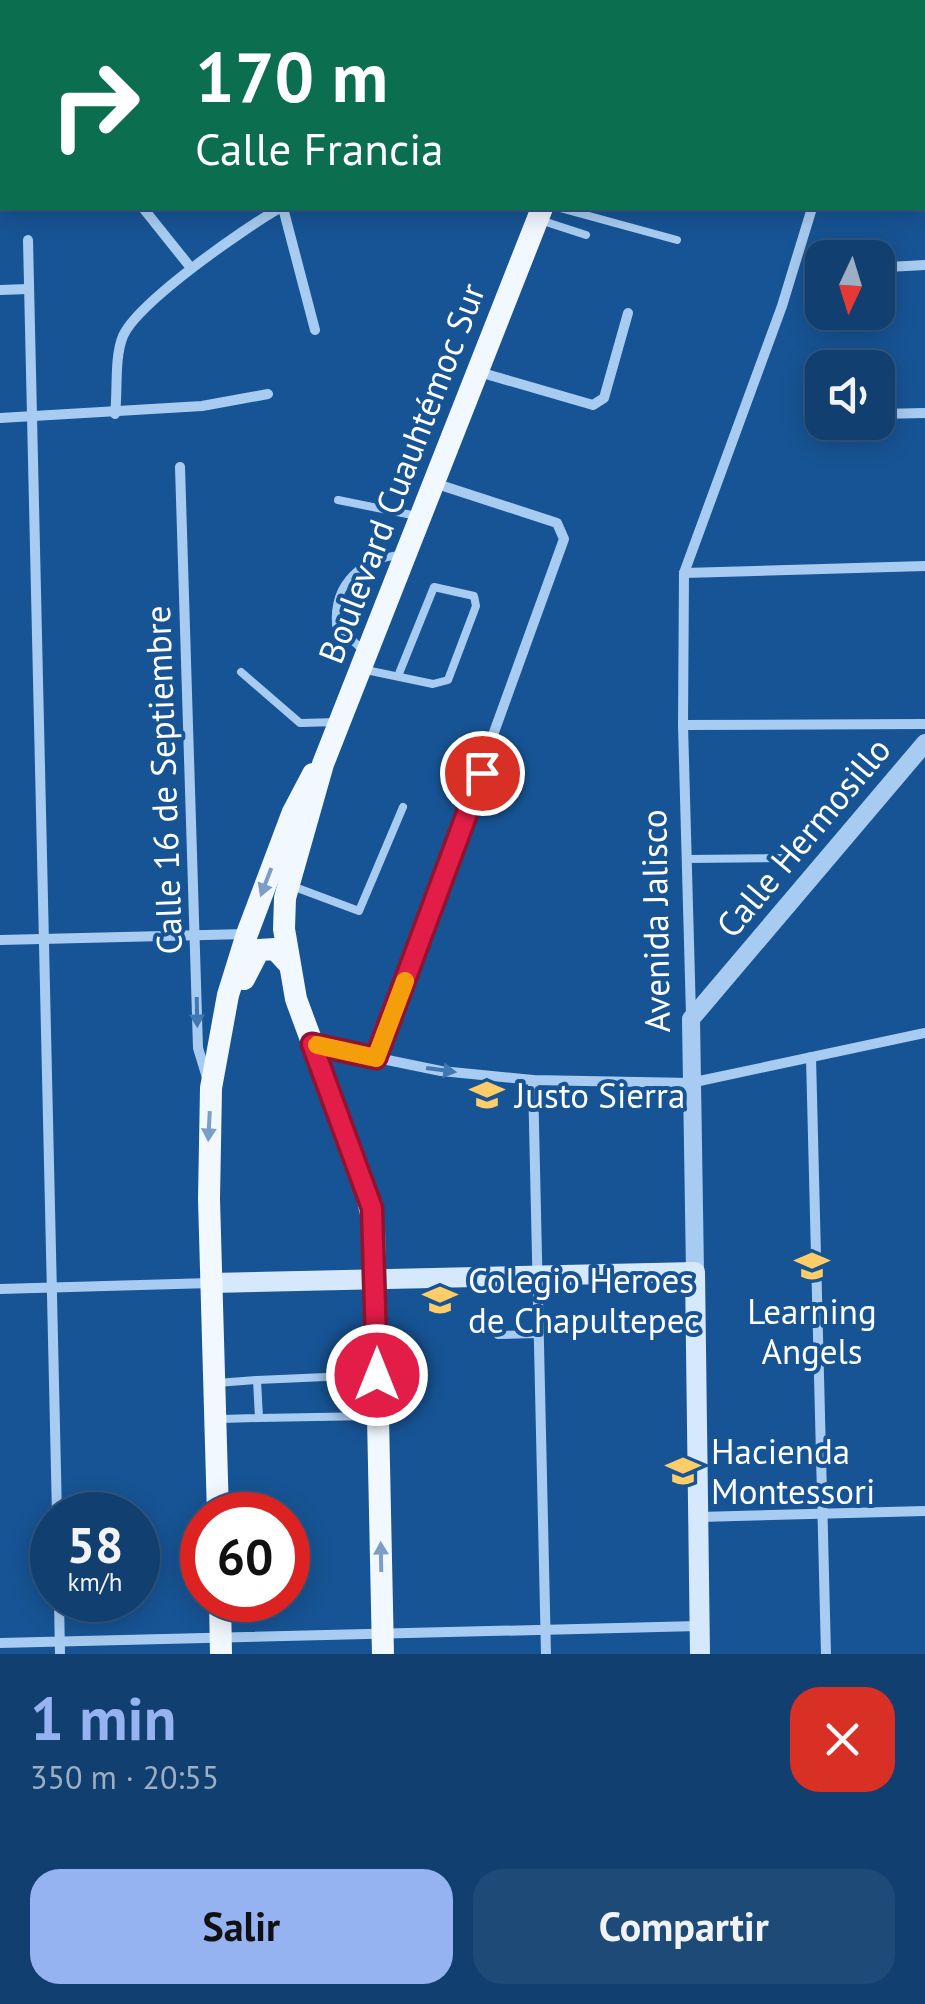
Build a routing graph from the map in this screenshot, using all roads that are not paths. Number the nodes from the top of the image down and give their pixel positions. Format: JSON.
{"nodes":[{"id":1,"x":145,"y":210,"type":"edge"},
{"id":2,"x":253,"y":210,"type":"edge"},
{"id":3,"x":277,"y":210,"type":"edge"},
{"id":4,"x":282,"y":210,"type":"edge"},
{"id":5,"x":568,"y":210,"type":"edge"},
{"id":6,"x":811,"y":210,"type":"edge"},
{"id":7,"x":575,"y":212,"type":"junction"},
{"id":8,"x":540,"y":213,"type":"edge"},
{"id":9,"x":260,"y":219,"type":"junction"},
{"id":10,"x":568,"y":230,"type":"junction"},
{"id":11,"x":586,"y":235,"type":"dead end"},
{"id":12,"x":28,"y":240,"type":"dead end"},
{"id":13,"x":678,"y":240,"type":"dead end"},
{"id":14,"x":925,"y":265,"type":"edge"},
{"id":15,"x":895,"y":267,"type":"edge"},
{"id":16,"x":191,"y":268,"type":"junction"},
{"id":17,"x":28,"y":289,"type":"junction"},
{"id":18,"x":0,"y":290,"type":"edge"},
{"id":19,"x":628,"y":313,"type":"dead end"},
{"id":20,"x":315,"y":330,"type":"dead end"},
{"id":21,"x":478,"y":372,"type":"junction"},
{"id":22,"x":268,"y":394,"type":"dead end"},
{"id":23,"x":925,"y":413,"type":"edge"},
{"id":24,"x":115,"y":414,"type":"junction"},
{"id":25,"x":895,"y":414,"type":"edge"},
{"id":26,"x":30,"y":417,"type":"junction"},
{"id":27,"x":0,"y":418,"type":"edge"},
{"id":28,"x":180,"y":468,"type":"dead end"},
{"id":29,"x":434,"y":483,"type":"junction"},
{"id":30,"x":338,"y":500,"type":"dead end"},
{"id":31,"x":421,"y":517,"type":"junction"},
{"id":32,"x":407,"y":554,"type":"junction"},
{"id":33,"x":925,"y":566,"type":"edge"},
{"id":34,"x":684,"y":573,"type":"junction"},
{"id":35,"x":365,"y":662,"type":"junction"},
{"id":36,"x":241,"y":672,"type":"dead end"},
{"id":37,"x":398,"y":676,"type":"junction"},
{"id":38,"x":340,"y":722,"type":"junction"},
{"id":39,"x":925,"y":724,"type":"edge"},
{"id":40,"x":683,"y":725,"type":"junction"},
{"id":41,"x":925,"y":742,"type":"edge"},
{"id":42,"x":323,"y":764,"type":"junction"},
{"id":43,"x":403,"y":807,"type":"dead end"},
{"id":44,"x":781,"y":858,"type":"dead end"},
{"id":45,"x":686,"y":859,"type":"junction"},
{"id":46,"x":288,"y":884,"type":"junction"},
{"id":47,"x":196,"y":932,"type":"junction"},
{"id":48,"x":247,"y":934,"type":"junction"},
{"id":49,"x":42,"y":938,"type":"junction"},
{"id":50,"x":0,"y":940,"type":"edge"},
{"id":51,"x":288,"y":962,"type":"junction"},
{"id":52,"x":228,"y":995,"type":"junction"},
{"id":53,"x":691,"y":1019,"type":"junction"},
{"id":54,"x":925,"y":1033,"type":"edge"},
{"id":55,"x":312,"y":1044,"type":"junction"},
{"id":56,"x":811,"y":1057,"type":"junction"},
{"id":57,"x":376,"y":1058,"type":"junction"},
{"id":58,"x":533,"y":1080,"type":"junction"},
{"id":59,"x":690,"y":1083,"type":"junction"},
{"id":60,"x":211,"y":1088,"type":"junction"},
{"id":61,"x":695,"y":1272,"type":"junction"},
{"id":62,"x":536,"y":1276,"type":"junction"},
{"id":63,"x":376,"y":1280,"type":"junction"},
{"id":64,"x":212,"y":1284,"type":"junction"},
{"id":65,"x":100,"y":1286,"type":"junction"},
{"id":66,"x":52,"y":1288,"type":"junction"},
{"id":67,"x":0,"y":1289,"type":"edge"},
{"id":68,"x":101,"y":1300,"type":"dead end"},
{"id":69,"x":538,"y":1334,"type":"junction"},
{"id":70,"x":498,"y":1335,"type":"dead end"},
{"id":71,"x":377,"y":1375,"type":"junction"},
{"id":72,"x":257,"y":1380,"type":"junction"},
{"id":73,"x":214,"y":1384,"type":"junction"},
{"id":74,"x":378,"y":1416,"type":"junction"},
{"id":75,"x":259,"y":1418,"type":"junction"},
{"id":76,"x":215,"y":1419,"type":"junction"},
{"id":77,"x":56,"y":1492,"type":"edge"},
{"id":78,"x":217,"y":1492,"type":"edge"},
{"id":79,"x":925,"y":1512,"type":"edge"},
{"id":80,"x":823,"y":1514,"type":"junction"},
{"id":81,"x":699,"y":1516,"type":"junction"},
{"id":82,"x":60,"y":1622,"type":"edge"},
{"id":83,"x":699,"y":1626,"type":"junction"},
{"id":84,"x":545,"y":1629,"type":"junction"},
{"id":85,"x":60,"y":1641,"type":"junction"},
{"id":86,"x":0,"y":1643,"type":"edge"},
{"id":87,"x":383,"y":1643,"type":"edge"},
{"id":88,"x":221,"y":1645,"type":"edge"},
{"id":89,"x":60,"y":1654,"type":"edge"},
{"id":90,"x":546,"y":1654,"type":"edge"},
{"id":91,"x":700,"y":1654,"type":"edge"},
{"id":92,"x":826,"y":1654,"type":"edge"}],
"edges":[{"from":1,"to":16,"type":"street"},
{"from":2,"to":9,"type":"street"},
{"from":3,"to":9,"type":"street"},
{"from":4,"to":20,"type":"street"},
{"from":5,"to":7,"type":"lane"},
{"from":6,"to":34,"type":"street","name":"Avenida Jalisco"},
{"from":7,"to":10,"type":"lane"},
{"from":7,"to":13,"type":"lane"},
{"from":8,"to":10,"type":"lane"},
{"from":8,"to":21,"type":"main road","name":"Boulevard Cuauhtémoc Sur"},
{"from":9,"to":16,"type":"street"},
{"from":10,"to":11,"type":"lane"},
{"from":12,"to":17,"type":"street"},
{"from":14,"to":15,"type":"street"},
{"from":16,"to":24,"type":"street"},
{"from":17,"to":18,"type":"street"},
{"from":17,"to":26,"type":"street"},
{"from":19,"to":21,"type":"street"},
{"from":21,"to":29,"type":"main road","name":"Boulevard Cuauhtémoc Sur"},
{"from":22,"to":24,"type":"street"},
{"from":23,"to":25,"type":"street"},
{"from":24,"to":26,"type":"street"},
{"from":26,"to":27,"type":"street"},
{"from":26,"to":49,"type":"street"},
{"from":28,"to":47,"type":"street","name":"Calle 16 de Septiembre"},
{"from":29,"to":31,"type":"main road","name":"Boulevard Cuauhtémoc Sur"},
{"from":29,"to":57,"type":"street"},
{"from":30,"to":31,"type":"lane"},
{"from":31,"to":32,"type":"main road","name":"Boulevard Cuauhtémoc Sur"},
{"from":32,"to":35,"type":"main road","name":"Boulevard Cuauhtémoc Sur"},
{"from":32,"to":35,"type":"lane"},
{"from":33,"to":34,"type":"street"},
{"from":34,"to":40,"type":"street","name":"Avenida Jalisco"},
{"from":35,"to":37,"type":"lane"},
{"from":35,"to":38,"type":"main road","name":"Boulevard Cuauhtémoc Sur"},
{"from":36,"to":38,"type":"lane"},
{"from":37,"to":37,"type":"lane"},
{"from":38,"to":42,"type":"main road","name":"Boulevard Cuauhtémoc Sur"},
{"from":39,"to":40,"type":"street"},
{"from":40,"to":45,"type":"street","name":"Avenida Jalisco"},
{"from":41,"to":53,"type":"street","name":"Calle Hermosillo"},
{"from":42,"to":46,"type":"main road","name":"Boulevard Cuauhtémoc Sur"},
{"from":42,"to":48,"type":"main road","name":"Boulevard Cuauhtémoc Sur","one_way":true},
{"from":43,"to":46,"type":"lane"},
{"from":44,"to":45,"type":"lane"},
{"from":45,"to":53,"type":"street","name":"Avenida Jalisco"},
{"from":46,"to":51,"type":"main road","name":"Boulevard Cuauhtémoc Sur"},
{"from":47,"to":48,"type":"street"},
{"from":47,"to":49,"type":"street"},
{"from":47,"to":60,"type":"street","name":"Calle 16 de Septiembre","one_way":true},
{"from":48,"to":52,"type":"main road","name":"Boulevard Cuauhtémoc Sur"},
{"from":49,"to":50,"type":"street"},
{"from":49,"to":66,"type":"street"},
{"from":51,"to":52,"type":"main road"},
{"from":51,"to":55,"type":"main road","name":"Boulevard Cuauhtémoc Sur"},
{"from":52,"to":60,"type":"main road","name":"Boulevard Cuauhtémoc Sur"},
{"from":53,"to":59,"type":"street","name":"Avenida Jalisco"},
{"from":54,"to":56,"type":"street"},
{"from":55,"to":57,"type":"street"},
{"from":55,"to":63,"type":"main road","name":"Boulevard Cuauhtémoc Sur"},
{"from":56,"to":59,"type":"street"},
{"from":56,"to":80,"type":"street"},
{"from":57,"to":58,"type":"street","one_way":true},
{"from":58,"to":59,"type":"street"},
{"from":58,"to":62,"type":"street"},
{"from":59,"to":61,"type":"street","name":"Avenida Jalisco"},
{"from":60,"to":64,"type":"main road","name":"Boulevard Cuauhtémoc Sur","one_way":true},
{"from":61,"to":62,"type":"main road"},
{"from":61,"to":81,"type":"main road","name":"Avenida Jalisco"},
{"from":62,"to":63,"type":"main road"},
{"from":62,"to":69,"type":"street"},
{"from":63,"to":64,"type":"main road"},
{"from":63,"to":71,"type":"main road","name":"Boulevard Cuauhtémoc Sur"},
{"from":64,"to":65,"type":"street"},
{"from":64,"to":73,"type":"main road","name":"Boulevard Cuauhtémoc Sur"},
{"from":65,"to":66,"type":"street"},
{"from":65,"to":68,"type":"lane"},
{"from":66,"to":67,"type":"street"},
{"from":66,"to":77,"type":"street"},
{"from":69,"to":70,"type":"lane"},
{"from":69,"to":84,"type":"street"},
{"from":71,"to":72,"type":"lane"},
{"from":71,"to":74,"type":"main road","name":"Boulevard Cuauhtémoc Sur"},
{"from":72,"to":73,"type":"lane"},
{"from":72,"to":75,"type":"lane"},
{"from":73,"to":76,"type":"main road","name":"Boulevard Cuauhtémoc Sur"},
{"from":74,"to":75,"type":"lane"},
{"from":87,"to":74,"type":"main road","name":"Boulevard Cuauhtémoc Sur","one_way":true},
{"from":75,"to":76,"type":"lane"},
{"from":76,"to":78,"type":"main road","name":"Boulevard Cuauhtémoc Sur"},
{"from":79,"to":80,"type":"street"},
{"from":80,"to":81,"type":"street"},
{"from":80,"to":92,"type":"street"},
{"from":81,"to":83,"type":"main road","name":"Avenida Jalisco"},
{"from":82,"to":85,"type":"street"},
{"from":83,"to":84,"type":"street"},
{"from":83,"to":91,"type":"main road","name":"Avenida Jalisco"},
{"from":84,"to":87,"type":"street"},
{"from":84,"to":90,"type":"street"},
{"from":85,"to":86,"type":"street"},
{"from":85,"to":88,"type":"street"},
{"from":85,"to":89,"type":"street"},
{"from":87,"to":88,"type":"street"}]}
